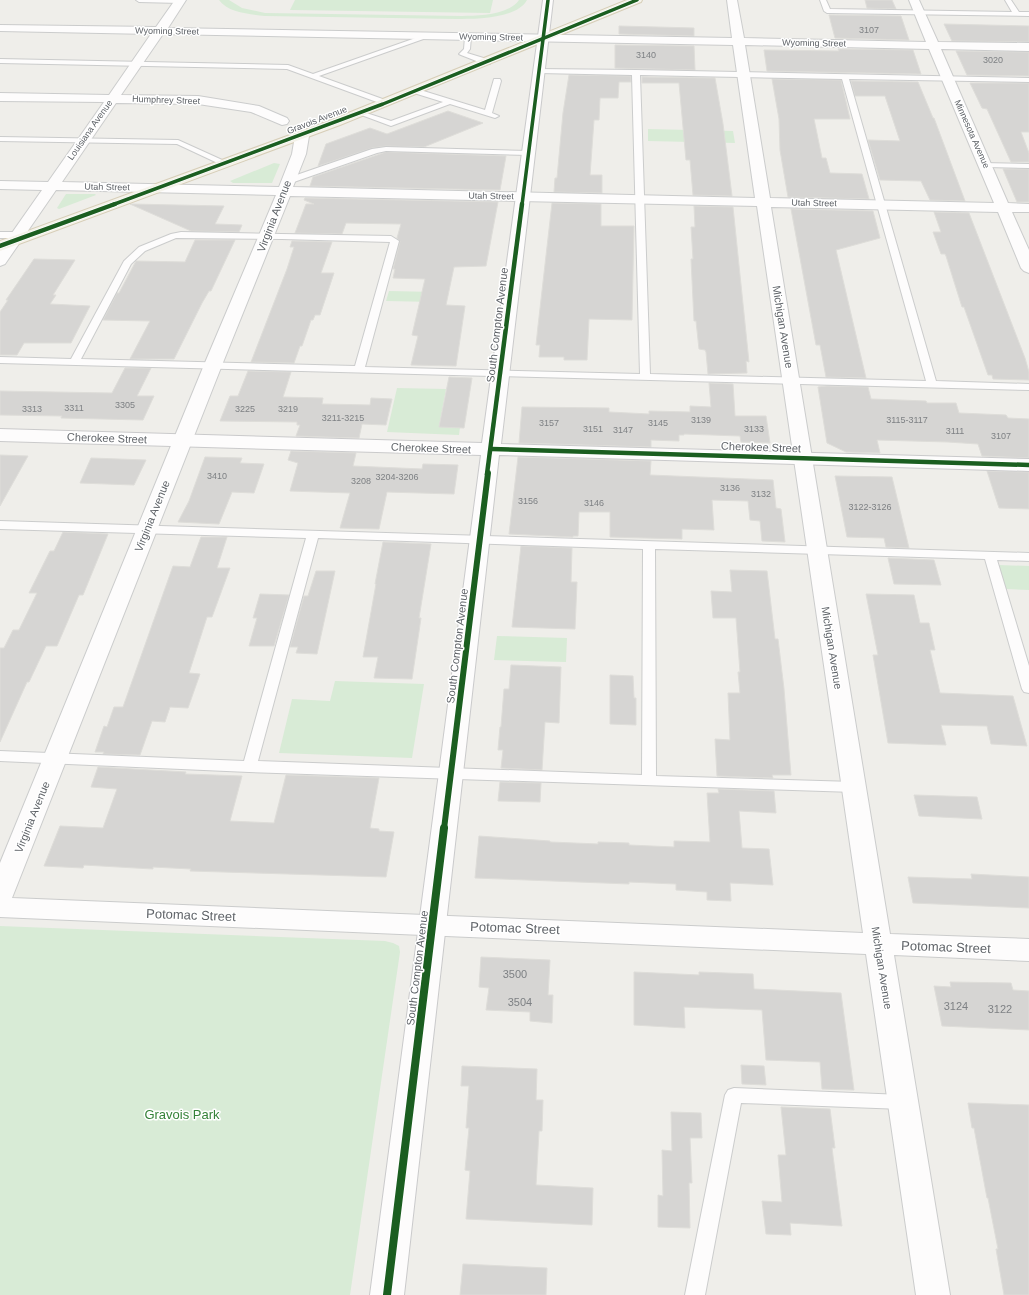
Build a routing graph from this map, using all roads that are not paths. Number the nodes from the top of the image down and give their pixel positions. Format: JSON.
{"nodes":[{"id":1,"x":139,"y":0,"type":"edge"},
{"id":2,"x":181,"y":0,"type":"edge"},
{"id":3,"x":548,"y":0,"type":"edge"},
{"id":4,"x":637,"y":0,"type":"edge"},
{"id":5,"x":732,"y":0,"type":"edge"},
{"id":6,"x":823,"y":0,"type":"edge"},
{"id":7,"x":914,"y":0,"type":"edge"},
{"id":8,"x":1008,"y":0,"type":"edge"},
{"id":9,"x":919,"y":12,"type":"junction"},
{"id":10,"x":1017,"y":14,"type":"junction"},
{"id":11,"x":1029,"y":14,"type":"edge"},
{"id":12,"x":0,"y":28,"type":"edge"},
{"id":13,"x":159,"y":31,"type":"junction"},
{"id":14,"x":427,"y":36,"type":"junction"},
{"id":15,"x":468,"y":36,"type":"junction"},
{"id":16,"x":543,"y":38,"type":"junction"},
{"id":17,"x":738,"y":42,"type":"junction"},
{"id":18,"x":933,"y":45,"type":"junction"},
{"id":19,"x":1029,"y":47,"type":"edge"},
{"id":20,"x":0,"y":61,"type":"edge"},
{"id":21,"x":487,"y":62,"type":"junction"},
{"id":22,"x":137,"y":63,"type":"junction"},
{"id":23,"x":539,"y":71,"type":"junction"},
{"id":24,"x":636,"y":72,"type":"junction"},
{"id":25,"x":744,"y":74,"type":"junction"},
{"id":26,"x":313,"y":76,"type":"junction"},
{"id":27,"x":845,"y":76,"type":"junction"},
{"id":28,"x":948,"y":78,"type":"junction"},
{"id":29,"x":1029,"y":80,"type":"edge"},
{"id":30,"x":497,"y":81,"type":"dead end"},
{"id":31,"x":417,"y":91,"type":"junction"},
{"id":32,"x":0,"y":97,"type":"edge"},
{"id":33,"x":112,"y":99,"type":"junction"},
{"id":34,"x":451,"y":101,"type":"junction"},
{"id":35,"x":385,"y":103,"type":"junction"},
{"id":36,"x":360,"y":113,"type":"junction"},
{"id":37,"x":282,"y":121,"type":"dead end"},
{"id":38,"x":302,"y":136,"type":"junction"},
{"id":39,"x":0,"y":138,"type":"edge"},
{"id":40,"x":83,"y":140,"type":"junction"},
{"id":41,"x":528,"y":153,"type":"junction"},
{"id":42,"x":227,"y":164,"type":"junction"},
{"id":43,"x":986,"y":165,"type":"junction"},
{"id":44,"x":1029,"y":166,"type":"edge"},
{"id":45,"x":0,"y":185,"type":"edge"},
{"id":46,"x":52,"y":186,"type":"junction"},
{"id":47,"x":286,"y":186,"type":"junction"},
{"id":48,"x":162,"y":188,"type":"junction"},
{"id":49,"x":523,"y":196,"type":"junction"},
{"id":50,"x":639,"y":199,"type":"junction"},
{"id":51,"x":763,"y":202,"type":"junction"},
{"id":52,"x":881,"y":204,"type":"junction"},
{"id":53,"x":1004,"y":207,"type":"junction"},
{"id":54,"x":1029,"y":208,"type":"edge"},
{"id":55,"x":267,"y":237,"type":"junction"},
{"id":56,"x":8,"y":240,"type":"edge"},
{"id":57,"x":0,"y":261,"type":"edge"},
{"id":58,"x":1029,"y":268,"type":"edge"},
{"id":59,"x":0,"y":360,"type":"edge"},
{"id":60,"x":75,"y":362,"type":"junction"},
{"id":61,"x":213,"y":365,"type":"junction"},
{"id":62,"x":359,"y":370,"type":"junction"},
{"id":63,"x":501,"y":374,"type":"junction"},
{"id":64,"x":645,"y":378,"type":"junction"},
{"id":65,"x":791,"y":381,"type":"junction"},
{"id":66,"x":932,"y":385,"type":"junction"},
{"id":67,"x":1029,"y":387,"type":"edge"},
{"id":68,"x":0,"y":435,"type":"edge"},
{"id":69,"x":183,"y":440,"type":"junction"},
{"id":70,"x":492,"y":449,"type":"junction"},
{"id":71,"x":803,"y":458,"type":"junction"},
{"id":72,"x":1029,"y":465,"type":"edge"},
{"id":73,"x":0,"y":525,"type":"edge"},
{"id":74,"x":147,"y":529,"type":"junction"},
{"id":75,"x":313,"y":535,"type":"junction"},
{"id":76,"x":479,"y":540,"type":"junction"},
{"id":77,"x":649,"y":546,"type":"junction"},
{"id":78,"x":817,"y":550,"type":"junction"},
{"id":79,"x":990,"y":556,"type":"junction"},
{"id":80,"x":1029,"y":557,"type":"edge"},
{"id":81,"x":1029,"y":689,"type":"edge"},
{"id":82,"x":0,"y":756,"type":"edge"},
{"id":83,"x":55,"y":759,"type":"junction"},
{"id":84,"x":249,"y":767,"type":"junction"},
{"id":85,"x":452,"y":772,"type":"junction"},
{"id":86,"x":649,"y":780,"type":"junction"},
{"id":87,"x":854,"y":787,"type":"junction"},
{"id":88,"x":0,"y":895,"type":"edge"},
{"id":89,"x":0,"y":907,"type":"edge"},
{"id":90,"x":432,"y":924,"type":"junction"},
{"id":91,"x":879,"y":944,"type":"junction"},
{"id":92,"x":1029,"y":950,"type":"edge"},
{"id":93,"x":903,"y":1102,"type":"junction"},
{"id":94,"x":387,"y":1295,"type":"edge"},
{"id":95,"x":695,"y":1295,"type":"edge"},
{"id":96,"x":933,"y":1295,"type":"edge"}],
"edges":[{"from":1,"to":2,"type":"lane"},
{"from":2,"to":13,"type":"street","name":"Louisiana Avenue"},
{"from":3,"to":16,"type":"street","name":"South Compton Avenue"},
{"from":4,"to":16,"type":"main road","name":"Gravois Avenue"},
{"from":5,"to":17,"type":"street","name":"Michigan Avenue"},
{"from":6,"to":9,"type":"lane"},
{"from":7,"to":9,"type":"street","name":"Minnesota Avenue"},
{"from":8,"to":10,"type":"lane"},
{"from":9,"to":10,"type":"lane"},
{"from":9,"to":18,"type":"street","name":"Minnesota Avenue"},
{"from":10,"to":11,"type":"lane"},
{"from":12,"to":13,"type":"street","name":"Wyoming Street"},
{"from":13,"to":14,"type":"street","name":"Wyoming Street"},
{"from":13,"to":22,"type":"street","name":"Louisiana Avenue"},
{"from":14,"to":15,"type":"street","name":"Wyoming Street"},
{"from":14,"to":26,"type":"lane"},
{"from":15,"to":16,"type":"street","name":"Wyoming Street"},
{"from":15,"to":21,"type":"lane"},
{"from":16,"to":17,"type":"street","name":"Wyoming Street"},
{"from":16,"to":21,"type":"main road","name":"Gravois Avenue"},
{"from":16,"to":23,"type":"street","name":"South Compton Avenue"},
{"from":17,"to":18,"type":"street","name":"Wyoming Street"},
{"from":17,"to":25,"type":"street","name":"Michigan Avenue"},
{"from":18,"to":19,"type":"street","name":"Wyoming Street"},
{"from":18,"to":28,"type":"street","name":"Minnesota Avenue"},
{"from":20,"to":22,"type":"lane"},
{"from":21,"to":31,"type":"main road","name":"Gravois Avenue"},
{"from":22,"to":26,"type":"lane"},
{"from":22,"to":33,"type":"street","name":"Louisiana Avenue"},
{"from":23,"to":24,"type":"lane"},
{"from":23,"to":41,"type":"street","name":"South Compton Avenue"},
{"from":24,"to":25,"type":"lane"},
{"from":24,"to":50,"type":"lane"},
{"from":25,"to":27,"type":"lane"},
{"from":25,"to":51,"type":"street","name":"Michigan Avenue"},
{"from":26,"to":35,"type":"lane"},
{"from":27,"to":28,"type":"lane"},
{"from":27,"to":52,"type":"lane"},
{"from":28,"to":29,"type":"lane"},
{"from":28,"to":43,"type":"street","name":"Minnesota Avenue"},
{"from":30,"to":34,"type":"lane"},
{"from":31,"to":34,"type":"lane"},
{"from":31,"to":35,"type":"main road","name":"Gravois Avenue"},
{"from":32,"to":33,"type":"street","name":"Humphrey Street"},
{"from":33,"to":37,"type":"street","name":"Humphrey Street"},
{"from":33,"to":40,"type":"street","name":"Louisiana Avenue"},
{"from":34,"to":36,"type":"lane"},
{"from":35,"to":36,"type":"main road","name":"Gravois Avenue"},
{"from":36,"to":38,"type":"main road","name":"Gravois Avenue"},
{"from":38,"to":42,"type":"main road","name":"Gravois Avenue"},
{"from":38,"to":47,"type":"street","name":"Virginia Avenue"},
{"from":39,"to":40,"type":"lane"},
{"from":40,"to":42,"type":"lane"},
{"from":40,"to":46,"type":"street","name":"Louisiana Avenue"},
{"from":41,"to":47,"type":"lane"},
{"from":41,"to":49,"type":"street","name":"South Compton Avenue"},
{"from":42,"to":48,"type":"main road","name":"Gravois Avenue"},
{"from":43,"to":44,"type":"lane"},
{"from":43,"to":53,"type":"street","name":"Minnesota Avenue"},
{"from":45,"to":46,"type":"street","name":"Utah Street"},
{"from":46,"to":48,"type":"street","name":"Utah Street"},
{"from":46,"to":56,"type":"street","name":"Louisiana Avenue"},
{"from":47,"to":48,"type":"street","name":"Utah Street"},
{"from":47,"to":49,"type":"street","name":"Utah Street"},
{"from":47,"to":55,"type":"street","name":"Virginia Avenue"},
{"from":48,"to":56,"type":"main road","name":"Gravois Avenue"},
{"from":49,"to":50,"type":"street","name":"Utah Street"},
{"from":49,"to":63,"type":"street","name":"South Compton Avenue"},
{"from":50,"to":51,"type":"street","name":"Utah Street"},
{"from":50,"to":64,"type":"lane"},
{"from":51,"to":52,"type":"street","name":"Utah Street"},
{"from":51,"to":65,"type":"street","name":"Michigan Avenue"},
{"from":52,"to":53,"type":"street","name":"Utah Street"},
{"from":52,"to":66,"type":"lane"},
{"from":53,"to":54,"type":"street","name":"Utah Street"},
{"from":53,"to":58,"type":"street","name":"Minnesota Avenue"},
{"from":55,"to":60,"type":"lane"},
{"from":55,"to":61,"type":"street","name":"Virginia Avenue"},
{"from":55,"to":62,"type":"lane"},
{"from":56,"to":57,"type":"street","name":"Louisiana Avenue"},
{"from":59,"to":60,"type":"lane"},
{"from":60,"to":61,"type":"lane"},
{"from":61,"to":62,"type":"lane"},
{"from":61,"to":69,"type":"street","name":"Virginia Avenue"},
{"from":62,"to":63,"type":"lane"},
{"from":63,"to":64,"type":"lane"},
{"from":63,"to":70,"type":"street","name":"South Compton Avenue"},
{"from":64,"to":65,"type":"lane"},
{"from":65,"to":66,"type":"lane"},
{"from":65,"to":71,"type":"street","name":"Michigan Avenue"},
{"from":66,"to":67,"type":"lane"},
{"from":68,"to":69,"type":"street","name":"Cherokee Street"},
{"from":69,"to":70,"type":"street","name":"Cherokee Street"},
{"from":69,"to":74,"type":"street","name":"Virginia Avenue"},
{"from":70,"to":71,"type":"street","name":"Cherokee Street"},
{"from":70,"to":76,"type":"street","name":"South Compton Avenue"},
{"from":71,"to":72,"type":"street","name":"Cherokee Street"},
{"from":71,"to":78,"type":"street","name":"Michigan Avenue"},
{"from":73,"to":74,"type":"lane"},
{"from":74,"to":75,"type":"lane"},
{"from":74,"to":83,"type":"street","name":"Virginia Avenue"},
{"from":75,"to":76,"type":"lane"},
{"from":75,"to":84,"type":"lane"},
{"from":76,"to":77,"type":"lane"},
{"from":76,"to":85,"type":"street","name":"South Compton Avenue"},
{"from":77,"to":78,"type":"lane"},
{"from":77,"to":86,"type":"lane"},
{"from":78,"to":79,"type":"lane"},
{"from":78,"to":87,"type":"street","name":"Michigan Avenue"},
{"from":79,"to":80,"type":"lane"},
{"from":79,"to":81,"type":"lane"},
{"from":82,"to":83,"type":"lane"},
{"from":83,"to":84,"type":"lane"},
{"from":83,"to":88,"type":"street","name":"Virginia Avenue"},
{"from":84,"to":85,"type":"lane"},
{"from":85,"to":86,"type":"lane"},
{"from":85,"to":90,"type":"street","name":"South Compton Avenue"},
{"from":86,"to":87,"type":"lane"},
{"from":87,"to":91,"type":"street","name":"Michigan Avenue"},
{"from":89,"to":90,"type":"street","name":"Potomac Street"},
{"from":90,"to":91,"type":"street","name":"Potomac Street"},
{"from":90,"to":94,"type":"street","name":"South Compton Avenue"},
{"from":91,"to":92,"type":"street","name":"Potomac Street"},
{"from":91,"to":93,"type":"street","name":"Michigan Avenue"},
{"from":93,"to":95,"type":"lane"},
{"from":93,"to":96,"type":"street","name":"Michigan Avenue"}]}
